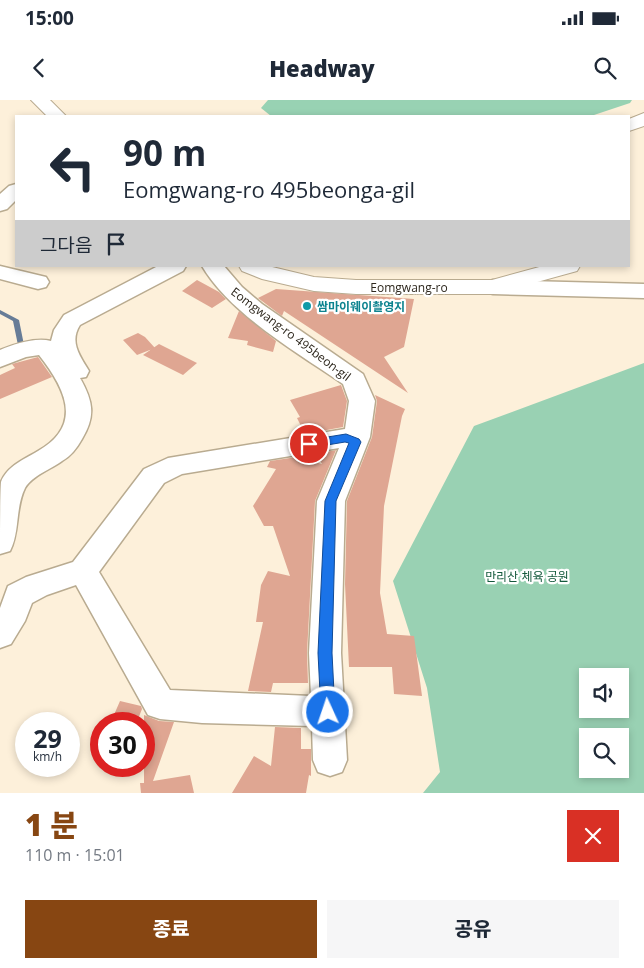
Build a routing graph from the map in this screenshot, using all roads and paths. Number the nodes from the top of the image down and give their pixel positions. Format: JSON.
{"nodes":[{"id":1,"x":40,"y":100,"type":"edge"},
{"id":2,"x":56,"y":115,"type":"edge"},
{"id":3,"x":644,"y":118,"type":"edge"},
{"id":4,"x":630,"y":125,"type":"edge"},
{"id":5,"x":15,"y":191,"type":"edge"},
{"id":6,"x":0,"y":205,"type":"edge"},
{"id":7,"x":173,"y":267,"type":"edge"},
{"id":8,"x":212,"y":267,"type":"edge"},
{"id":9,"x":252,"y":267,"type":"edge"},
{"id":10,"x":565,"y":267,"type":"edge"},
{"id":11,"x":0,"y":272,"type":"edge"},
{"id":12,"x":38,"y":282,"type":"dead end"},
{"id":13,"x":493,"y":287,"type":"junction"},
{"id":14,"x":644,"y":291,"type":"edge"},
{"id":15,"x":0,"y":359,"type":"edge"},
{"id":16,"x":78,"y":396,"type":"junction"},
{"id":17,"x":355,"y":442,"type":"junction"},
{"id":18,"x":0,"y":543,"type":"edge"},
{"id":19,"x":83,"y":571,"type":"junction"},
{"id":20,"x":0,"y":635,"type":"edge"},
{"id":21,"x":328,"y":712,"type":"junction"},
{"id":22,"x":330,"y":760,"type":"dead end"}],
"edges":[{"from":1,"to":2,"type":"main road"},
{"from":3,"to":4,"type":"main road"},
{"from":5,"to":6,"type":"street"},
{"from":7,"to":16,"type":"street"},
{"from":8,"to":17,"type":"street","name":"Eomgwang-ro 495beon-gil"},
{"from":9,"to":13,"type":"main road","name":"Eomgwang-ro"},
{"from":10,"to":13,"type":"main road","name":"Eomgwang-ro"},
{"from":11,"to":12,"type":"street"},
{"from":13,"to":14,"type":"street"},
{"from":15,"to":16,"type":"street"},
{"from":16,"to":18,"type":"street"},
{"from":17,"to":19,"type":"street"},
{"from":17,"to":21,"type":"street","name":"Eomgwang-ro 495beon-gil"},
{"from":19,"to":20,"type":"street"},
{"from":19,"to":21,"type":"street"},
{"from":21,"to":22,"type":"street","name":"Eomgwang-ro 495beon-gil"}]}
